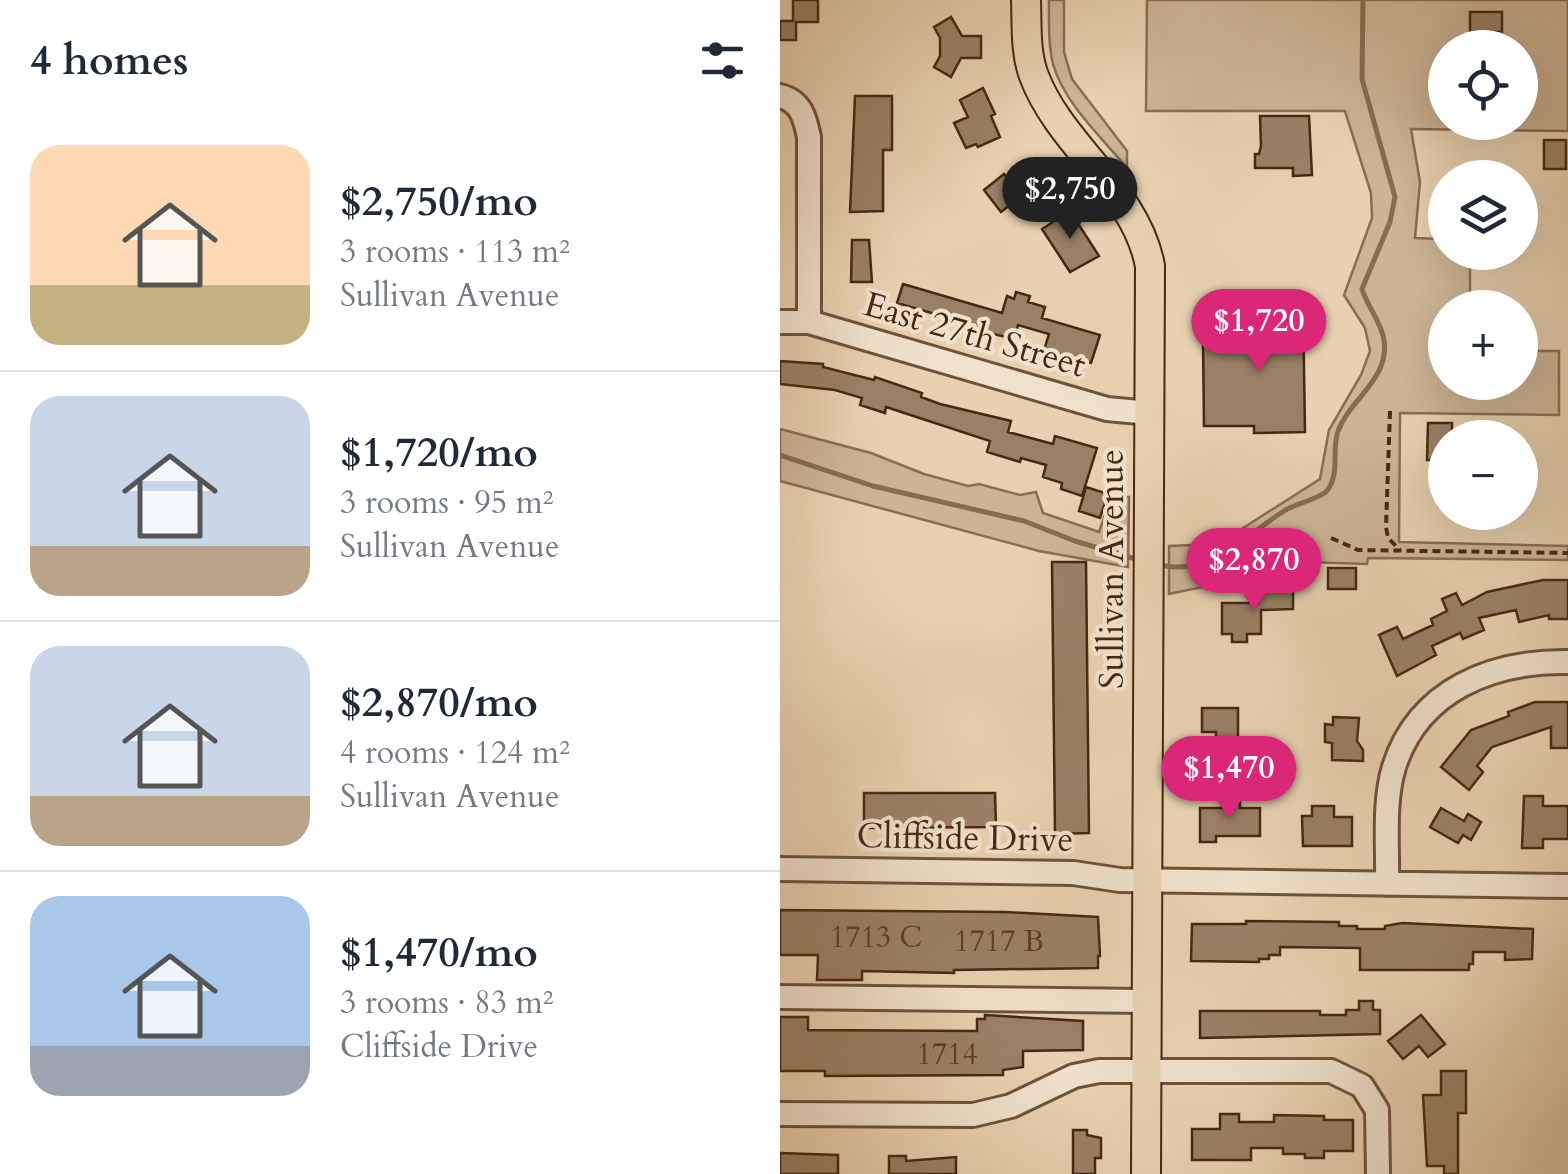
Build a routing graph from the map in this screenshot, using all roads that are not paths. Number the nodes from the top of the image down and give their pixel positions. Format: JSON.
{"nodes":[{"id":1,"x":1026,"y":0,"type":"edge"},
{"id":2,"x":780,"y":96,"type":"edge"},
{"id":3,"x":780,"y":322,"type":"edge"},
{"id":4,"x":809,"y":322,"type":"junction"},
{"id":5,"x":1150,"y":412,"type":"junction"},
{"id":6,"x":1568,"y":662,"type":"edge"},
{"id":7,"x":780,"y":870,"type":"edge"},
{"id":8,"x":1148,"y":880,"type":"junction"},
{"id":9,"x":1387,"y":884,"type":"junction"},
{"id":10,"x":1568,"y":886,"type":"edge"},
{"id":11,"x":780,"y":997,"type":"edge"},
{"id":12,"x":1147,"y":1000,"type":"junction"},
{"id":13,"x":1146,"y":1070,"type":"junction"},
{"id":14,"x":780,"y":1114,"type":"edge"},
{"id":15,"x":1146,"y":1174,"type":"edge"},
{"id":16,"x":1378,"y":1174,"type":"edge"}],
"edges":[{"from":1,"to":5,"type":"main road","name":"Sullivan Avenue"},
{"from":2,"to":4,"type":"street"},
{"from":3,"to":4,"type":"street","name":"East 27th Street"},
{"from":4,"to":5,"type":"street","name":"East 27th Street"},
{"from":5,"to":8,"type":"main road","name":"Sullivan Avenue"},
{"from":6,"to":9,"type":"street"},
{"from":7,"to":8,"type":"street","name":"Cliffside Drive"},
{"from":8,"to":9,"type":"street","name":"Cliffside Drive"},
{"from":8,"to":12,"type":"main road","name":"Sullivan Avenue"},
{"from":9,"to":10,"type":"street","name":"Cliffside Drive"},
{"from":11,"to":12,"type":"street"},
{"from":12,"to":13,"type":"main road","name":"Sullivan Avenue"},
{"from":13,"to":14,"type":"street"},
{"from":13,"to":15,"type":"main road","name":"Sullivan Avenue"},
{"from":13,"to":16,"type":"street"}]}
